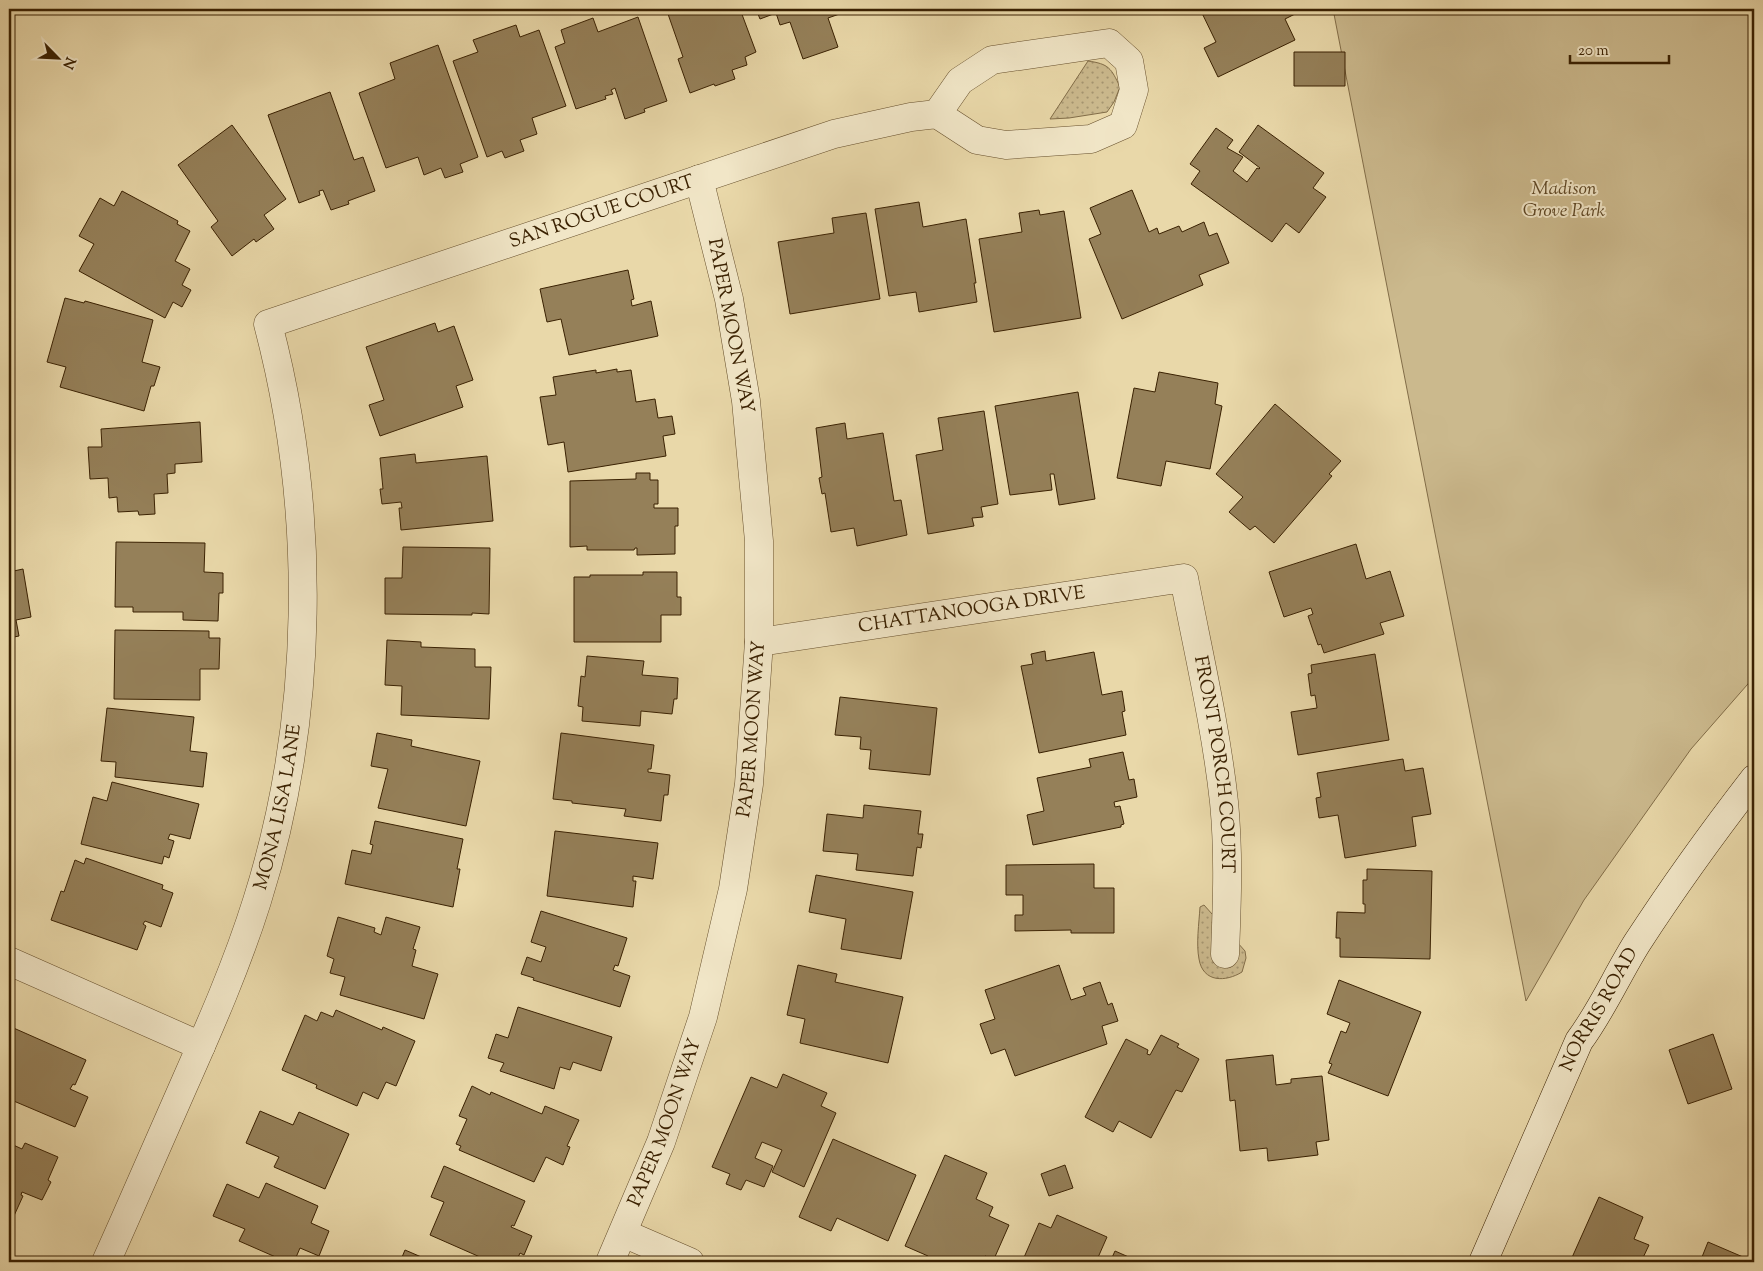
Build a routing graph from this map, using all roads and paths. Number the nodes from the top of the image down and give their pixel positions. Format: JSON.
{"nodes":[{"id":1,"x":937,"y":114,"type":"junction"},
{"id":2,"x":699,"y":179,"type":"junction"},
{"id":3,"x":268,"y":324,"type":"joint"},
{"id":4,"x":1184,"y":578,"type":"joint"},
{"id":5,"x":759,"y":642,"type":"junction"},
{"id":6,"x":1754,"y":779,"type":"edge"},
{"id":7,"x":1225,"y":954,"type":"dead end"},
{"id":8,"x":9,"y":961,"type":"edge"},
{"id":9,"x":201,"y":1046,"type":"junction"},
{"id":10,"x":623,"y":1232,"type":"junction"},
{"id":11,"x":115,"y":1259,"type":"edge"},
{"id":12,"x":610,"y":1262,"type":"edge"},
{"id":13,"x":690,"y":1262,"type":"edge"},
{"id":14,"x":1483,"y":1262,"type":"edge"}],
"edges":[{"from":1,"to":1,"type":"street"},
{"from":1,"to":2,"type":"street","name":"SAN ROGUE COURT"},
{"from":2,"to":3,"type":"street","name":"SAN ROGUE COURT"},
{"from":2,"to":5,"type":"street","name":"PAPER MOON WAY"},
{"from":3,"to":9,"type":"street","name":"MONA LISA LANE"},
{"from":4,"to":5,"type":"street","name":"CHATTANOOGA DRIVE"},
{"from":4,"to":7,"type":"street","name":"FRONT PORCH COURT"},
{"from":5,"to":10,"type":"street","name":"PAPER MOON WAY"},
{"from":6,"to":14,"type":"street","name":"NORRIS ROAD"},
{"from":8,"to":9,"type":"street"},
{"from":9,"to":11,"type":"street","name":"MONA LISA LANE"},
{"from":10,"to":12,"type":"street","name":"PAPER MOON WAY"},
{"from":10,"to":13,"type":"street"}]}
